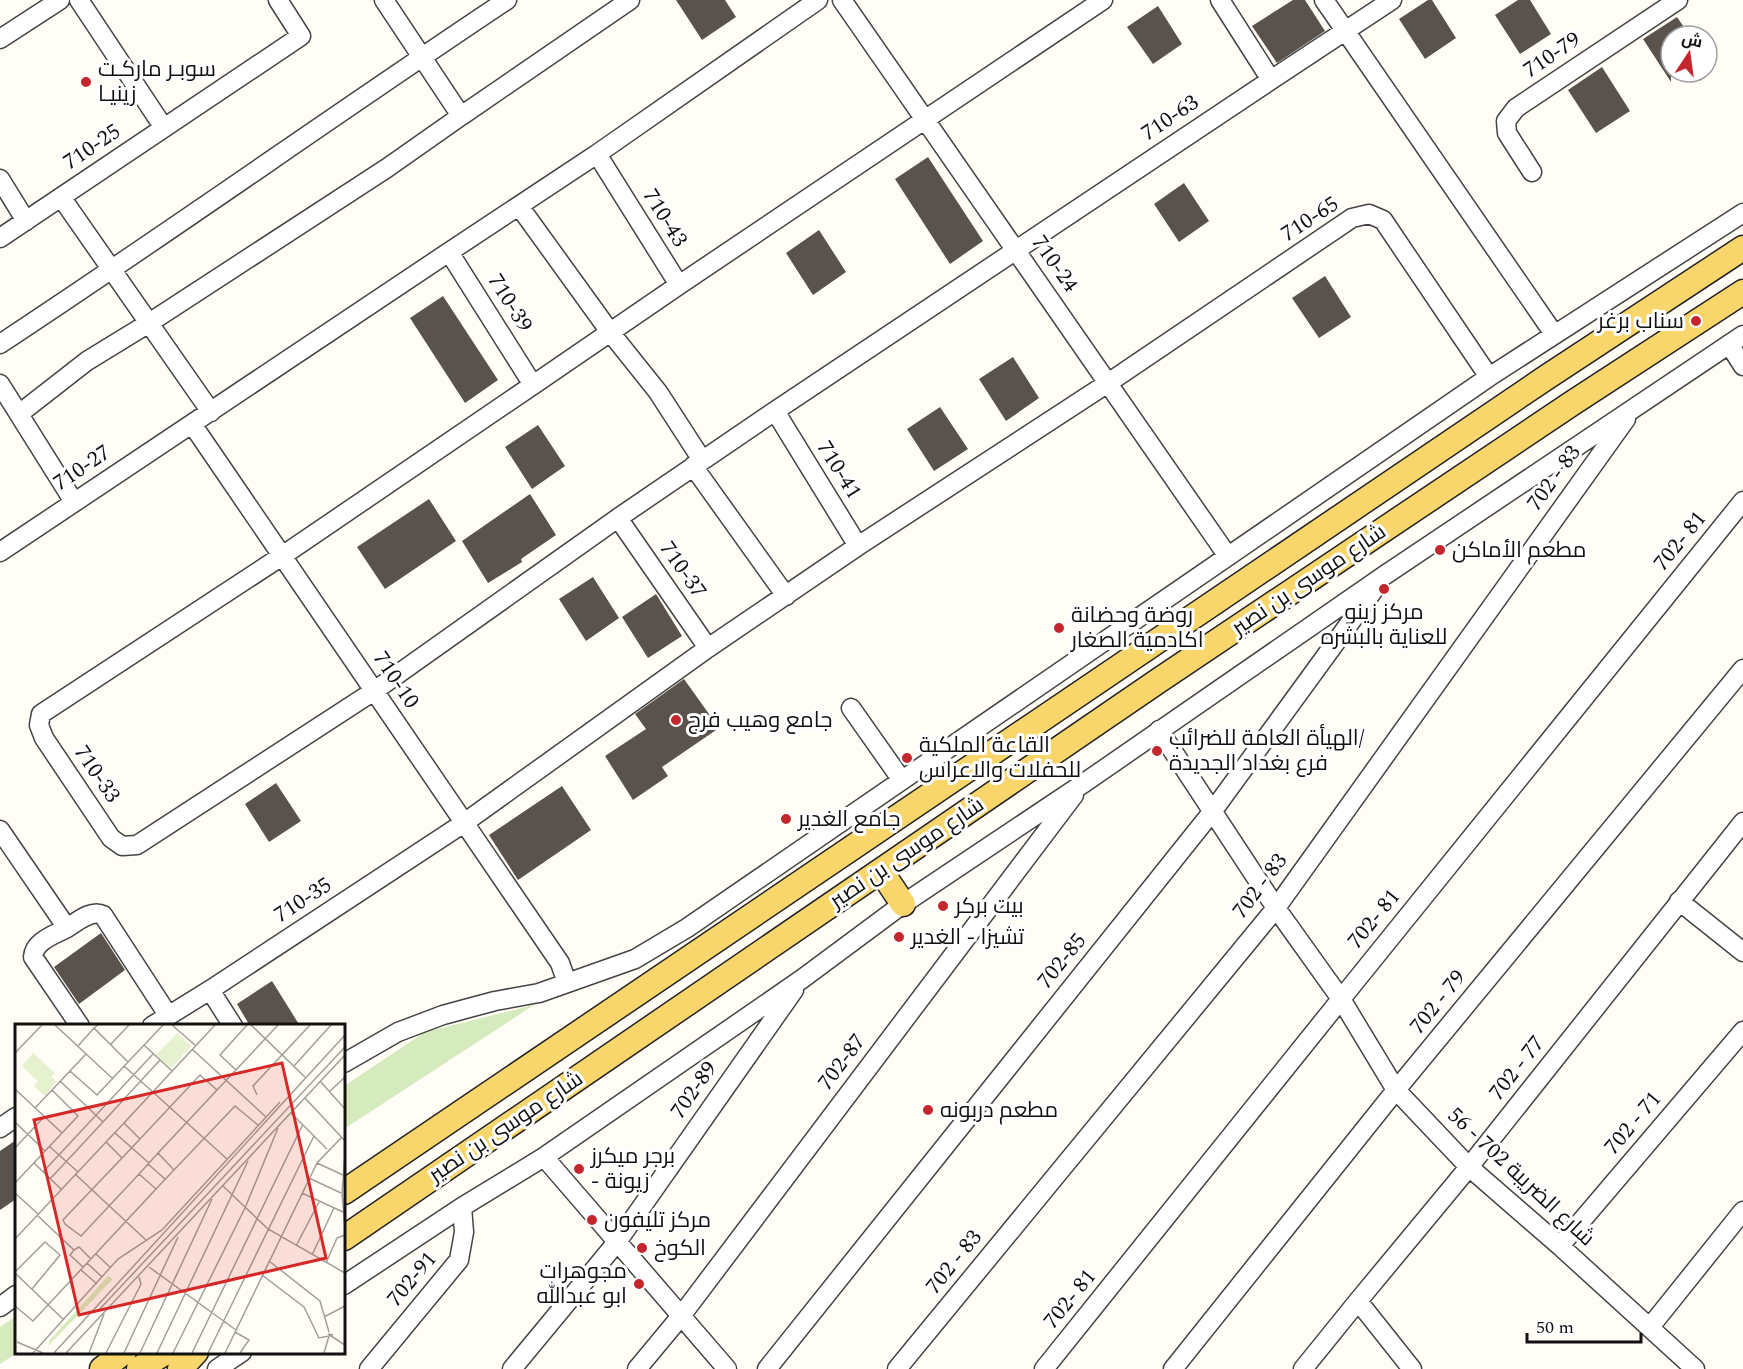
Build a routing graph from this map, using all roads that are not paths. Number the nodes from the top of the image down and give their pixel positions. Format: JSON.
{"nodes":[{"id":1,"x":60,"y":0,"type":"edge"},
{"id":2,"x":79,"y":0,"type":"edge"},
{"id":3,"x":278,"y":0,"type":"edge"},
{"id":4,"x":384,"y":0,"type":"edge"},
{"id":5,"x":507,"y":0,"type":"edge"},
{"id":6,"x":630,"y":0,"type":"edge"},
{"id":7,"x":818,"y":0,"type":"edge"},
{"id":8,"x":842,"y":0,"type":"edge"},
{"id":9,"x":1103,"y":0,"type":"edge"},
{"id":10,"x":1220,"y":0,"type":"edge"},
{"id":11,"x":1324,"y":0,"type":"edge"},
{"id":12,"x":1392,"y":0,"type":"edge"},
{"id":13,"x":1678,"y":0,"type":"edge"},
{"id":14,"x":1345,"y":30,"type":"junction"},
{"id":15,"x":0,"y":39,"type":"edge"},
{"id":16,"x":422,"y":57,"type":"junction"},
{"id":17,"x":1271,"y":80,"type":"junction"},
{"id":18,"x":461,"y":116,"type":"junction"},
{"id":19,"x":926,"y":120,"type":"junction"},
{"id":20,"x":164,"y":128,"type":"junction"},
{"id":21,"x":597,"y":154,"type":"junction"},
{"id":22,"x":1532,"y":172,"type":"dead end"},
{"id":23,"x":0,"y":179,"type":"edge"},
{"id":24,"x":62,"y":197,"type":"junction"},
{"id":25,"x":519,"y":206,"type":"junction"},
{"id":26,"x":1743,"y":213,"type":"edge"},
{"id":27,"x":26,"y":221,"type":"junction"},
{"id":28,"x":0,"y":238,"type":"edge"},
{"id":29,"x":1743,"y":248,"type":"edge"},
{"id":30,"x":1016,"y":250,"type":"junction"},
{"id":31,"x":449,"y":252,"type":"junction"},
{"id":32,"x":112,"y":270,"type":"junction"},
{"id":33,"x":679,"y":285,"type":"junction"},
{"id":34,"x":1743,"y":292,"type":"edge"},
{"id":35,"x":149,"y":323,"type":"junction"},
{"id":36,"x":610,"y":332,"type":"junction"},
{"id":37,"x":1554,"y":334,"type":"junction"},
{"id":38,"x":1736,"y":339,"type":"edge"},
{"id":39,"x":0,"y":344,"type":"edge"},
{"id":40,"x":1743,"y":366,"type":"edge"},
{"id":41,"x":1489,"y":377,"type":"junction"},
{"id":42,"x":1108,"y":383,"type":"junction"},
{"id":43,"x":0,"y":384,"type":"edge"},
{"id":44,"x":533,"y":385,"type":"junction"},
{"id":45,"x":1632,"y":410,"type":"junction"},
{"id":46,"x":775,"y":411,"type":"junction"},
{"id":47,"x":211,"y":412,"type":"junction"},
{"id":48,"x":19,"y":414,"type":"junction"},
{"id":49,"x":192,"y":424,"type":"junction"},
{"id":50,"x":698,"y":463,"type":"junction"},
{"id":51,"x":1743,"y":501,"type":"edge"},
{"id":52,"x":74,"y":502,"type":"junction"},
{"id":53,"x":618,"y":518,"type":"junction"},
{"id":54,"x":858,"y":546,"type":"junction"},
{"id":55,"x":0,"y":552,"type":"edge"},
{"id":56,"x":1227,"y":555,"type":"junction"},
{"id":57,"x":282,"y":556,"type":"junction"},
{"id":58,"x":1385,"y":575,"type":"junction"},
{"id":59,"x":786,"y":596,"type":"junction"},
{"id":60,"x":708,"y":648,"type":"junction"},
{"id":61,"x":1743,"y":669,"type":"edge"},
{"id":62,"x":374,"y":691,"type":"junction"},
{"id":63,"x":851,"y":708,"type":"dead end"},
{"id":64,"x":1159,"y":730,"type":"junction"},
{"id":65,"x":901,"y":779,"type":"junction"},
{"id":66,"x":1084,"y":783,"type":"junction"},
{"id":67,"x":1212,"y":812,"type":"junction"},
{"id":68,"x":1743,"y":822,"type":"edge"},
{"id":69,"x":464,"y":823,"type":"junction"},
{"id":70,"x":0,"y":830,"type":"edge"},
{"id":71,"x":881,"y":871,"type":"junction"},
{"id":72,"x":1679,"y":901,"type":"junction"},
{"id":73,"x":903,"y":904,"type":"junction"},
{"id":74,"x":1276,"y":908,"type":"junction"},
{"id":75,"x":67,"y":928,"type":"junction"},
{"id":76,"x":1743,"y":952,"type":"edge"},
{"id":77,"x":802,"y":979,"type":"junction"},
{"id":78,"x":567,"y":983,"type":"junction"},
{"id":79,"x":210,"y":990,"type":"junction"},
{"id":80,"x":1341,"y":999,"type":"junction"},
{"id":81,"x":168,"y":1015,"type":"junction"},
{"id":82,"x":79,"y":1024,"type":"edge"},
{"id":83,"x":155,"y":1024,"type":"edge"},
{"id":84,"x":232,"y":1024,"type":"edge"},
{"id":85,"x":1743,"y":1031,"type":"edge"},
{"id":86,"x":345,"y":1062,"type":"edge"},
{"id":87,"x":1396,"y":1090,"type":"junction"},
{"id":88,"x":15,"y":1118,"type":"edge"},
{"id":89,"x":0,"y":1128,"type":"edge"},
{"id":90,"x":544,"y":1158,"type":"junction"},
{"id":91,"x":1469,"y":1167,"type":"junction"},
{"id":92,"x":345,"y":1191,"type":"edge"},
{"id":93,"x":462,"y":1207,"type":"junction"},
{"id":94,"x":1743,"y":1211,"type":"edge"},
{"id":95,"x":345,"y":1237,"type":"edge"},
{"id":96,"x":617,"y":1242,"type":"junction"},
{"id":97,"x":1560,"y":1246,"type":"junction"},
{"id":98,"x":345,"y":1285,"type":"edge"},
{"id":99,"x":15,"y":1296,"type":"edge"},
{"id":100,"x":1358,"y":1301,"type":"junction"},
{"id":101,"x":0,"y":1306,"type":"edge"},
{"id":102,"x":681,"y":1316,"type":"junction"},
{"id":103,"x":1650,"y":1327,"type":"junction"},
{"id":104,"x":123,"y":1354,"type":"edge"},
{"id":105,"x":164,"y":1354,"type":"edge"},
{"id":106,"x":195,"y":1354,"type":"edge"},
{"id":107,"x":240,"y":1354,"type":"edge"},
{"id":108,"x":102,"y":1369,"type":"edge"},
{"id":109,"x":139,"y":1369,"type":"edge"},
{"id":110,"x":180,"y":1369,"type":"edge"},
{"id":111,"x":217,"y":1369,"type":"edge"},
{"id":112,"x":369,"y":1369,"type":"edge"},
{"id":113,"x":513,"y":1369,"type":"edge"},
{"id":114,"x":637,"y":1369,"type":"edge"},
{"id":115,"x":727,"y":1369,"type":"edge"},
{"id":116,"x":767,"y":1369,"type":"edge"},
{"id":117,"x":897,"y":1369,"type":"edge"},
{"id":118,"x":1044,"y":1369,"type":"edge"},
{"id":119,"x":1173,"y":1369,"type":"edge"},
{"id":120,"x":1304,"y":1369,"type":"edge"},
{"id":121,"x":1412,"y":1369,"type":"edge"},
{"id":122,"x":1695,"y":1369,"type":"edge"}],
"edges":[{"from":1,"to":15,"type":"street"},
{"from":2,"to":20,"type":"street"},
{"from":3,"to":20,"type":"street","name":"710-25"},
{"from":4,"to":16,"type":"street"},
{"from":5,"to":16,"type":"street"},
{"from":6,"to":18,"type":"street"},
{"from":7,"to":21,"type":"street"},
{"from":8,"to":19,"type":"street","name":"710-24"},
{"from":9,"to":19,"type":"street"},
{"from":10,"to":17,"type":"street"},
{"from":11,"to":14,"type":"street"},
{"from":12,"to":14,"type":"street","name":"710-63"},
{"from":13,"to":22,"type":"street","name":"710-79"},
{"from":14,"to":17,"type":"street","name":"710-63"},
{"from":14,"to":37,"type":"street"},
{"from":16,"to":18,"type":"street"},
{"from":16,"to":32,"type":"street"},
{"from":17,"to":30,"type":"street","name":"710-63"},
{"from":18,"to":35,"type":"street"},
{"from":19,"to":30,"type":"street","name":"710-24"},
{"from":19,"to":33,"type":"street","name":"710-43"},
{"from":20,"to":24,"type":"street","name":"710-25"},
{"from":21,"to":25,"type":"street"},
{"from":21,"to":33,"type":"street","name":"710-43"},
{"from":23,"to":27,"type":"street"},
{"from":24,"to":27,"type":"street","name":"710-25"},
{"from":24,"to":32,"type":"street"},
{"from":25,"to":31,"type":"street"},
{"from":25,"to":36,"type":"street"},
{"from":26,"to":37,"type":"street"},
{"from":27,"to":28,"type":"street","name":"710-25"},
{"from":29,"to":92,"type":"main road","name":"شارع موسى بن نصير"},
{"from":30,"to":42,"type":"street","name":"710-24"},
{"from":30,"to":46,"type":"street"},
{"from":31,"to":44,"type":"street","name":"710-39"},
{"from":31,"to":47,"type":"street"},
{"from":32,"to":35,"type":"street"},
{"from":32,"to":39,"type":"street"},
{"from":33,"to":36,"type":"street"},
{"from":34,"to":71,"type":"main road","name":"شارع موسى بن نصير"},
{"from":35,"to":47,"type":"street"},
{"from":35,"to":48,"type":"street"},
{"from":36,"to":44,"type":"street"},
{"from":36,"to":50,"type":"street"},
{"from":37,"to":41,"type":"street"},
{"from":38,"to":40,"type":"street"},
{"from":38,"to":45,"type":"street"},
{"from":41,"to":42,"type":"street","name":"710-65"},
{"from":41,"to":56,"type":"street"},
{"from":42,"to":54,"type":"street"},
{"from":42,"to":56,"type":"street","name":"710-24"},
{"from":43,"to":48,"type":"street"},
{"from":44,"to":57,"type":"street"},
{"from":45,"to":58,"type":"street"},
{"from":45,"to":74,"type":"street","name":"702 - 83"},
{"from":46,"to":50,"type":"street"},
{"from":46,"to":54,"type":"street","name":"710-41"},
{"from":47,"to":49,"type":"street"},
{"from":48,"to":52,"type":"street"},
{"from":49,"to":52,"type":"street","name":"710-27"},
{"from":49,"to":57,"type":"street","name":"710-10"},
{"from":50,"to":53,"type":"street"},
{"from":50,"to":59,"type":"street"},
{"from":51,"to":80,"type":"street","name":"702- 81"},
{"from":52,"to":55,"type":"street","name":"710-27"},
{"from":53,"to":60,"type":"street","name":"710-37"},
{"from":53,"to":62,"type":"street"},
{"from":54,"to":59,"type":"street"},
{"from":56,"to":65,"type":"street"},
{"from":57,"to":62,"type":"street","name":"710-10"},
{"from":57,"to":62,"type":"street","name":"710-33"},
{"from":58,"to":64,"type":"street"},
{"from":58,"to":67,"type":"street","name":"702-85"},
{"from":59,"to":60,"type":"street"},
{"from":60,"to":69,"type":"street"},
{"from":61,"to":87,"type":"street","name":"702 - 79"},
{"from":62,"to":69,"type":"street","name":"710-10"},
{"from":63,"to":65,"type":"street"},
{"from":64,"to":66,"type":"street"},
{"from":64,"to":67,"type":"street","name":"شارع الضريبة 702 - 56"},
{"from":65,"to":78,"type":"street"},
{"from":66,"to":73,"type":"street"},
{"from":66,"to":102,"type":"street","name":"702-87"},
{"from":67,"to":74,"type":"street","name":"شارع الضريبة 702 - 56"},
{"from":67,"to":116,"type":"street","name":"702-85"},
{"from":68,"to":72,"type":"street","name":"702 - 77"},
{"from":69,"to":78,"type":"street","name":"710-10"},
{"from":69,"to":79,"type":"street","name":"710-35"},
{"from":70,"to":75,"type":"street"},
{"from":71,"to":73,"type":"main road"},
{"from":71,"to":95,"type":"main road","name":"شارع موسى بن نصير"},
{"from":72,"to":76,"type":"street"},
{"from":72,"to":91,"type":"street","name":"702 - 77"},
{"from":73,"to":77,"type":"street"},
{"from":74,"to":80,"type":"street","name":"شارع الضريبة 702 - 56"},
{"from":74,"to":117,"type":"street","name":"702 - 83"},
{"from":75,"to":81,"type":"street"},
{"from":75,"to":82,"type":"street"},
{"from":77,"to":90,"type":"street"},
{"from":77,"to":96,"type":"street","name":"702-89"},
{"from":78,"to":86,"type":"street"},
{"from":79,"to":81,"type":"street","name":"710-35"},
{"from":79,"to":84,"type":"street"},
{"from":80,"to":87,"type":"street","name":"شارع الضريبة 702 - 56"},
{"from":80,"to":118,"type":"street","name":"702- 81"},
{"from":81,"to":83,"type":"street","name":"710-35"},
{"from":85,"to":97,"type":"street","name":"702 - 71"},
{"from":87,"to":91,"type":"street","name":"شارع الضريبة 702 - 56"},
{"from":87,"to":119,"type":"street","name":"702 - 79"},
{"from":88,"to":89,"type":"street"},
{"from":90,"to":93,"type":"street"},
{"from":90,"to":96,"type":"street"},
{"from":91,"to":97,"type":"street","name":"شارع الضريبة 702 - 56"},
{"from":91,"to":100,"type":"street","name":"702 - 77"},
{"from":93,"to":98,"type":"street"},
{"from":93,"to":112,"type":"street","name":"702-91"},
{"from":94,"to":103,"type":"street"},
{"from":96,"to":102,"type":"street"},
{"from":96,"to":113,"type":"street","name":"702-89"},
{"from":97,"to":103,"type":"street","name":"شارع الضريبة 702 - 56"},
{"from":99,"to":101,"type":"street"},
{"from":100,"to":120,"type":"street","name":"702 - 77"},
{"from":100,"to":121,"type":"street"},
{"from":102,"to":114,"type":"street","name":"702-87"},
{"from":102,"to":115,"type":"street"},
{"from":103,"to":122,"type":"street","name":"شارع الضريبة 702 - 56"},
{"from":104,"to":108,"type":"main road"},
{"from":105,"to":109,"type":"main road"},
{"from":106,"to":110,"type":"main road"},
{"from":107,"to":111,"type":"street"}]}
